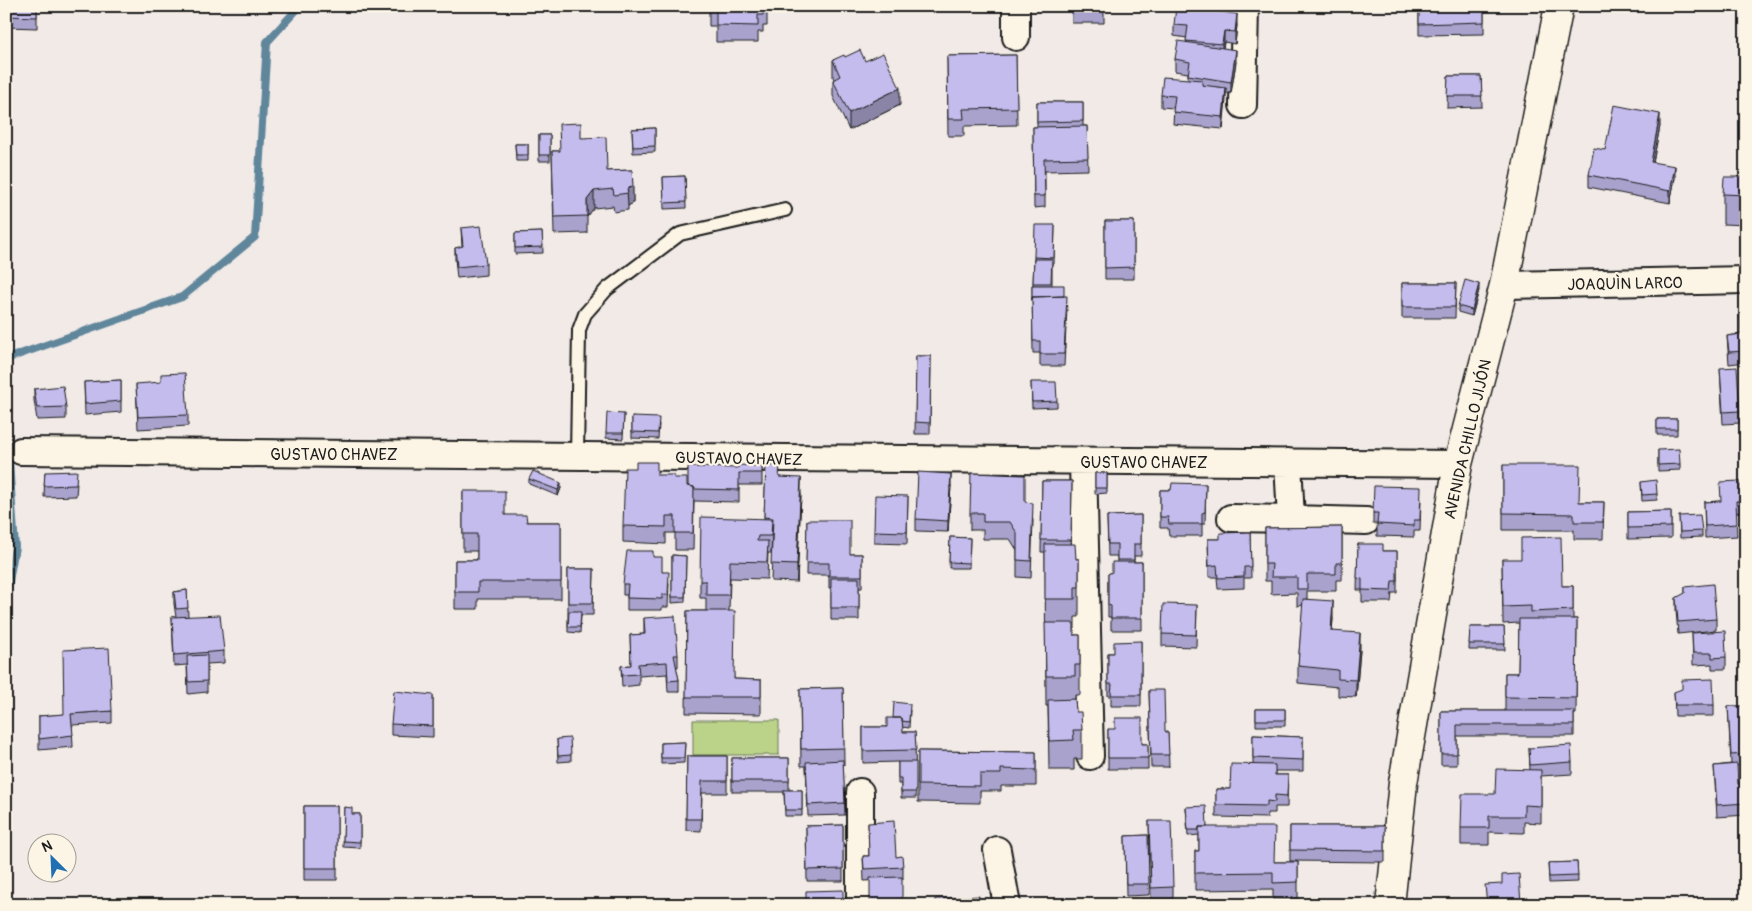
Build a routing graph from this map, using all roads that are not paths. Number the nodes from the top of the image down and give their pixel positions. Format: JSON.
{"nodes":[{"id":1,"x":1016,"y":6,"type":"edge"},
{"id":2,"x":1245,"y":6,"type":"edge"},
{"id":3,"x":1559,"y":6,"type":"edge"},
{"id":4,"x":1016,"y":37,"type":"dead end"},
{"id":5,"x":1243,"y":105,"type":"dead end"},
{"id":6,"x":785,"y":210,"type":"dead end"},
{"id":7,"x":1746,"y":280,"type":"edge"},
{"id":8,"x":1504,"y":285,"type":"junction"},
{"id":9,"x":21,"y":451,"type":"dead end"},
{"id":10,"x":577,"y":456,"type":"junction"},
{"id":11,"x":1084,"y":462,"type":"junction"},
{"id":12,"x":1288,"y":462,"type":"junction"},
{"id":13,"x":1458,"y":464,"type":"junction"},
{"id":14,"x":1231,"y":518,"type":"dead end"},
{"id":15,"x":1291,"y":519,"type":"junction"},
{"id":16,"x":1366,"y":522,"type":"dead end"},
{"id":17,"x":1090,"y":756,"type":"dead end"},
{"id":18,"x":860,"y":792,"type":"dead end"},
{"id":19,"x":997,"y":850,"type":"dead end"},
{"id":20,"x":860,"y":905,"type":"edge"},
{"id":21,"x":1007,"y":905,"type":"edge"},
{"id":22,"x":1390,"y":905,"type":"edge"}],
"edges":[{"from":1,"to":4,"type":"street"},
{"from":2,"to":5,"type":"street"},
{"from":3,"to":8,"type":"street","name":"AVENIDA CHILLO JIJÓN"},
{"from":6,"to":10,"type":"lane"},
{"from":7,"to":8,"type":"street","name":"JOAQUÌN LARCO"},
{"from":8,"to":13,"type":"street","name":"AVENIDA CHILLO JIJÓN"},
{"from":9,"to":10,"type":"street","name":"GUSTAVO CHAVEZ"},
{"from":10,"to":11,"type":"street","name":"GUSTAVO CHAVEZ"},
{"from":11,"to":12,"type":"street","name":"GUSTAVO CHAVEZ"},
{"from":11,"to":17,"type":"street"},
{"from":12,"to":13,"type":"street","name":"GUSTAVO CHAVEZ"},
{"from":12,"to":15,"type":"street"},
{"from":13,"to":22,"type":"street","name":"AVENIDA CHILLO JIJÓN"},
{"from":14,"to":15,"type":"street"},
{"from":15,"to":16,"type":"street"},
{"from":18,"to":20,"type":"street"},
{"from":19,"to":21,"type":"street"}]}
